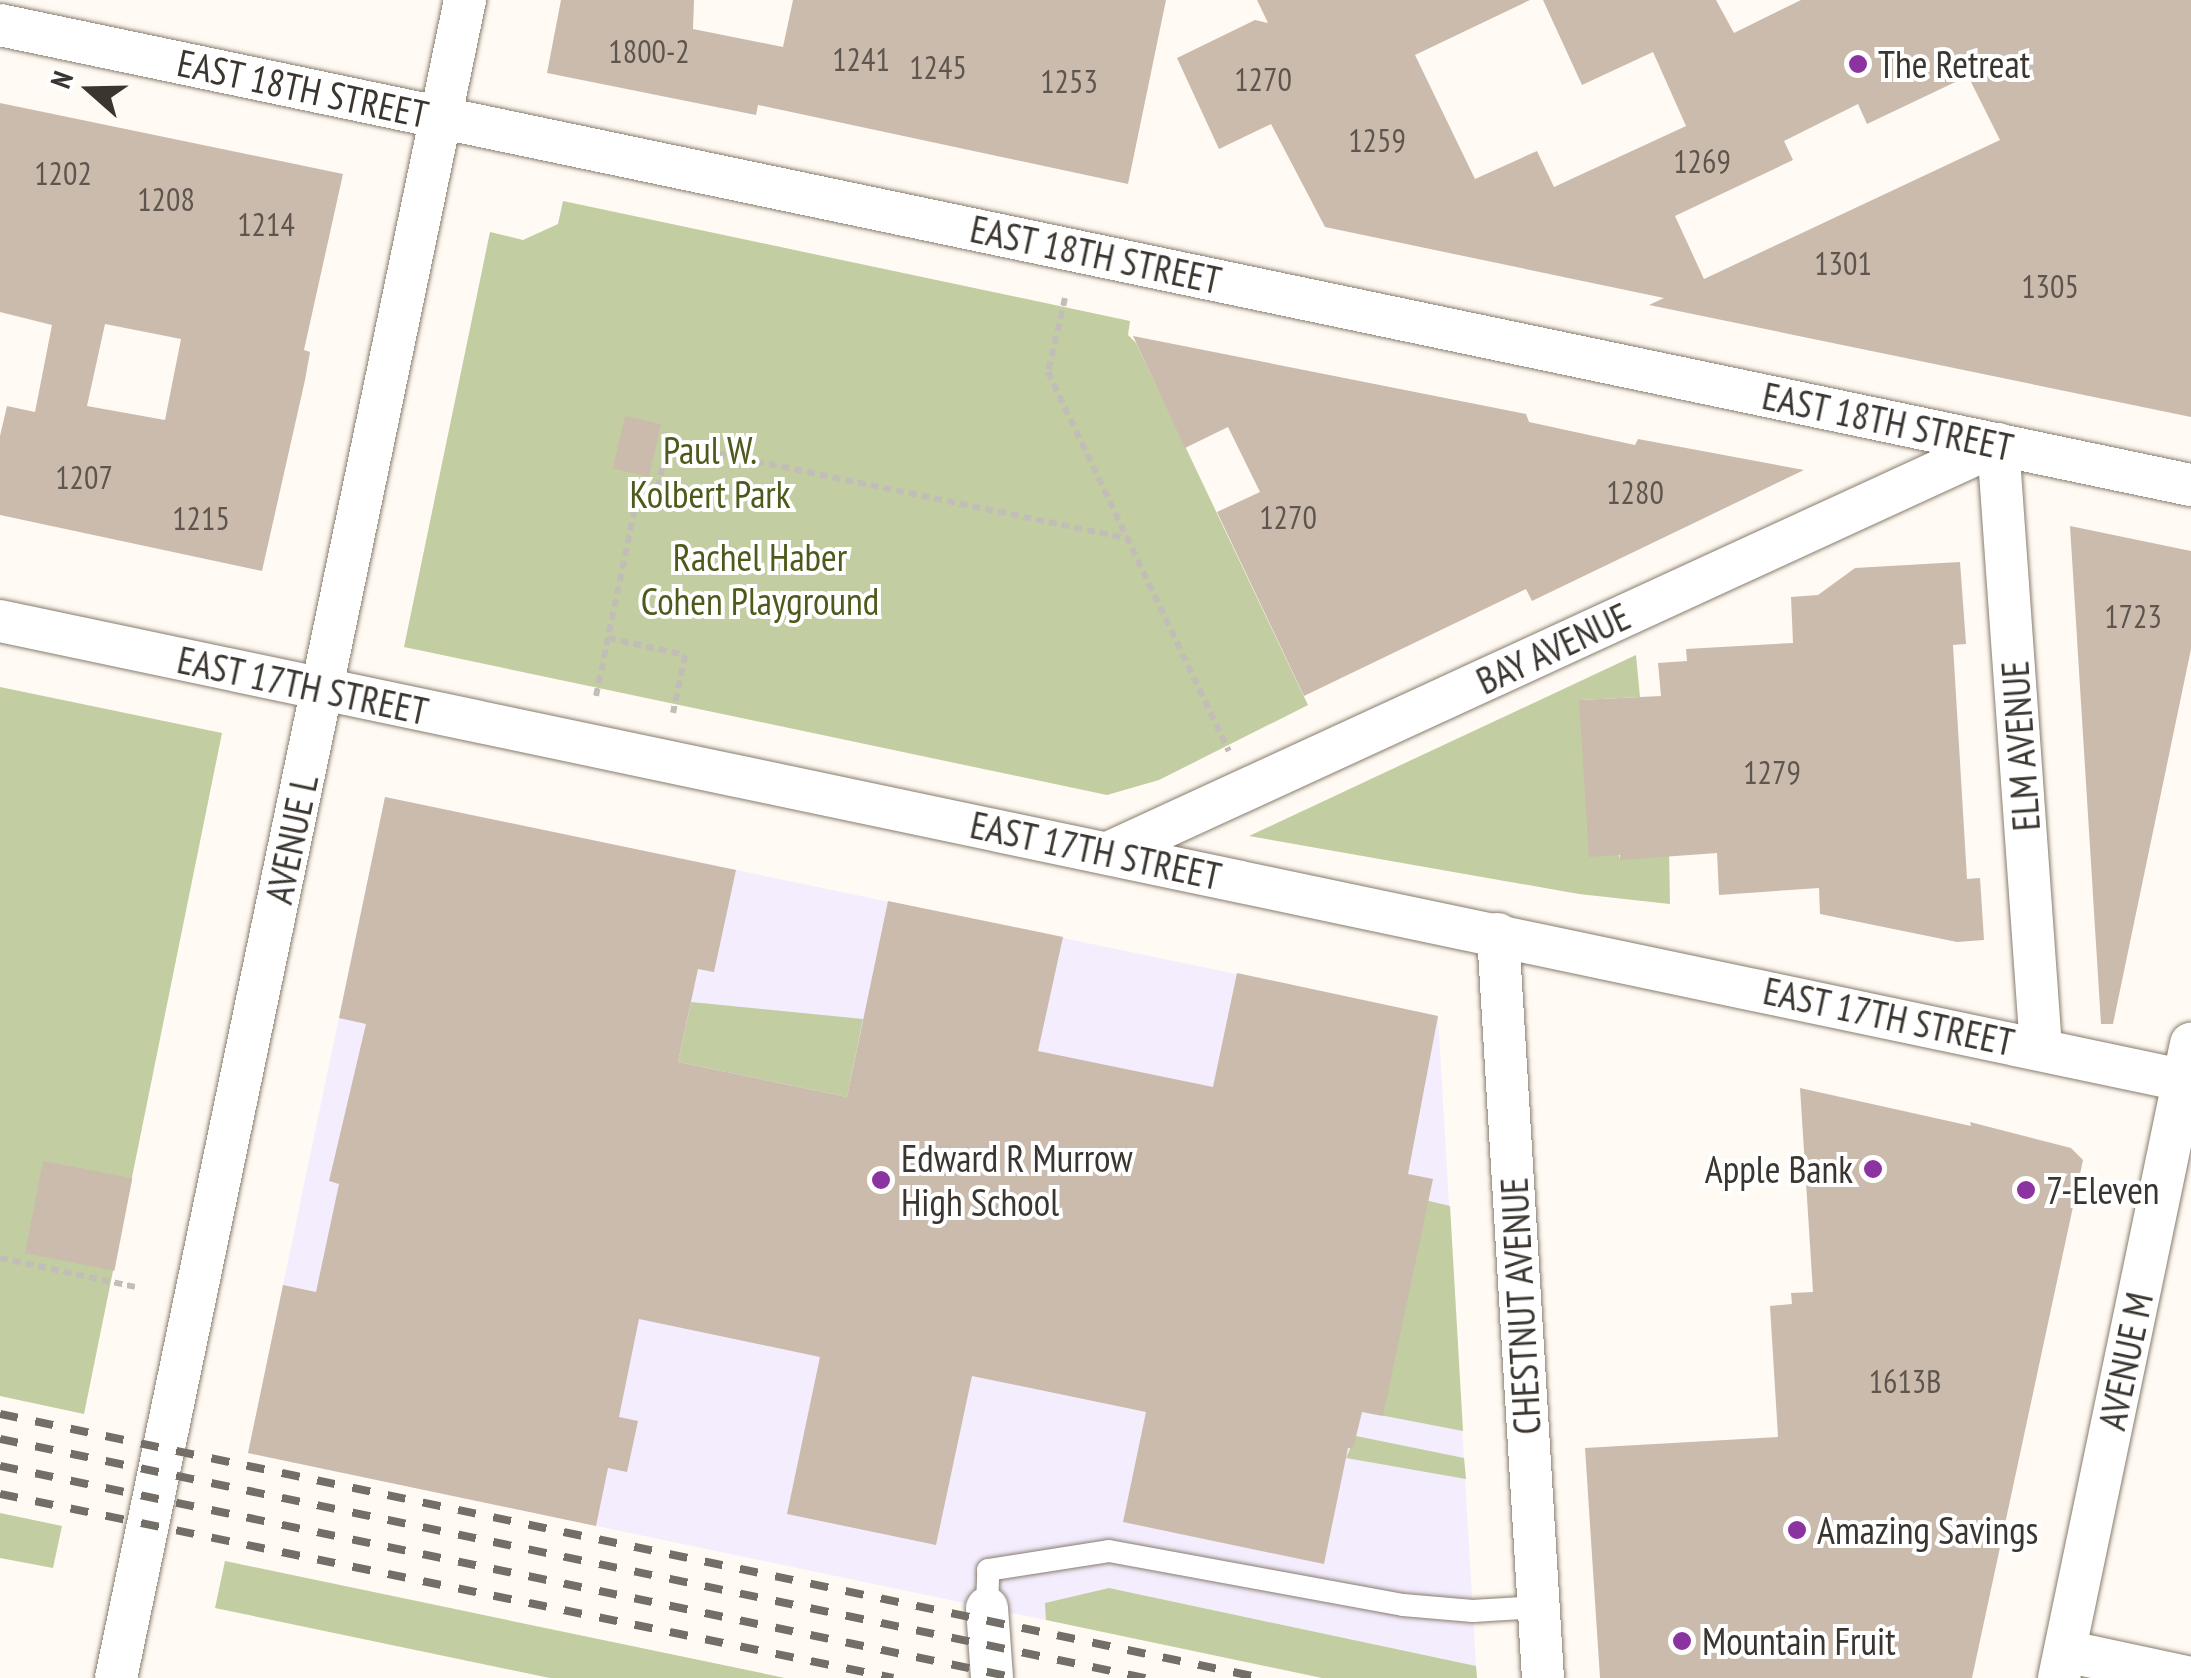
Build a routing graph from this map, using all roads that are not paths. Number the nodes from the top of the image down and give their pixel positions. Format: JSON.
{"nodes":[{"id":1,"x":464,"y":0,"type":"edge"},
{"id":2,"x":0,"y":25,"type":"edge"},
{"id":3,"x":441,"y":117,"type":"junction"},
{"id":4,"x":1998,"y":444,"type":"junction"},
{"id":5,"x":2191,"y":485,"type":"edge"},
{"id":6,"x":0,"y":622,"type":"edge"},
{"id":7,"x":322,"y":688,"type":"junction"},
{"id":8,"x":1108,"y":853,"type":"junction"},
{"id":9,"x":1498,"y":934,"type":"junction"},
{"id":10,"x":2041,"y":1048,"type":"junction"},
{"id":11,"x":2188,"y":1069,"type":"edge"},
{"id":12,"x":987,"y":1608,"type":"joint"},
{"id":13,"x":1538,"y":1608,"type":"junction"},
{"id":14,"x":2062,"y":1665,"type":"edge"},
{"id":15,"x":116,"y":1678,"type":"edge"},
{"id":16,"x":992,"y":1678,"type":"edge"},
{"id":17,"x":1543,"y":1678,"type":"edge"},
{"id":18,"x":2191,"y":1678,"type":"edge"}],
"edges":[{"from":1,"to":3,"type":"street","name":"AVENUE L"},
{"from":2,"to":3,"type":"street","name":"EAST 18TH STREET"},
{"from":3,"to":4,"type":"street","name":"EAST 18TH STREET"},
{"from":3,"to":7,"type":"street","name":"AVENUE L"},
{"from":4,"to":5,"type":"street","name":"EAST 18TH STREET"},
{"from":4,"to":8,"type":"street","name":"BAY AVENUE"},
{"from":4,"to":10,"type":"street","name":"ELM AVENUE"},
{"from":6,"to":7,"type":"street","name":"EAST 17TH STREET"},
{"from":7,"to":8,"type":"street","name":"EAST 17TH STREET"},
{"from":7,"to":15,"type":"street","name":"AVENUE L"},
{"from":8,"to":9,"type":"street","name":"EAST 17TH STREET"},
{"from":9,"to":10,"type":"street","name":"EAST 17TH STREET"},
{"from":9,"to":13,"type":"street","name":"CHESTNUT AVENUE"},
{"from":10,"to":11,"type":"street","name":"EAST 17TH STREET"},
{"from":11,"to":14,"type":"street","name":"AVENUE M"},
{"from":12,"to":13,"type":"lane"},
{"from":12,"to":16,"type":"street"},
{"from":13,"to":17,"type":"street","name":"CHESTNUT AVENUE"},
{"from":14,"to":18,"type":"street"}]}
